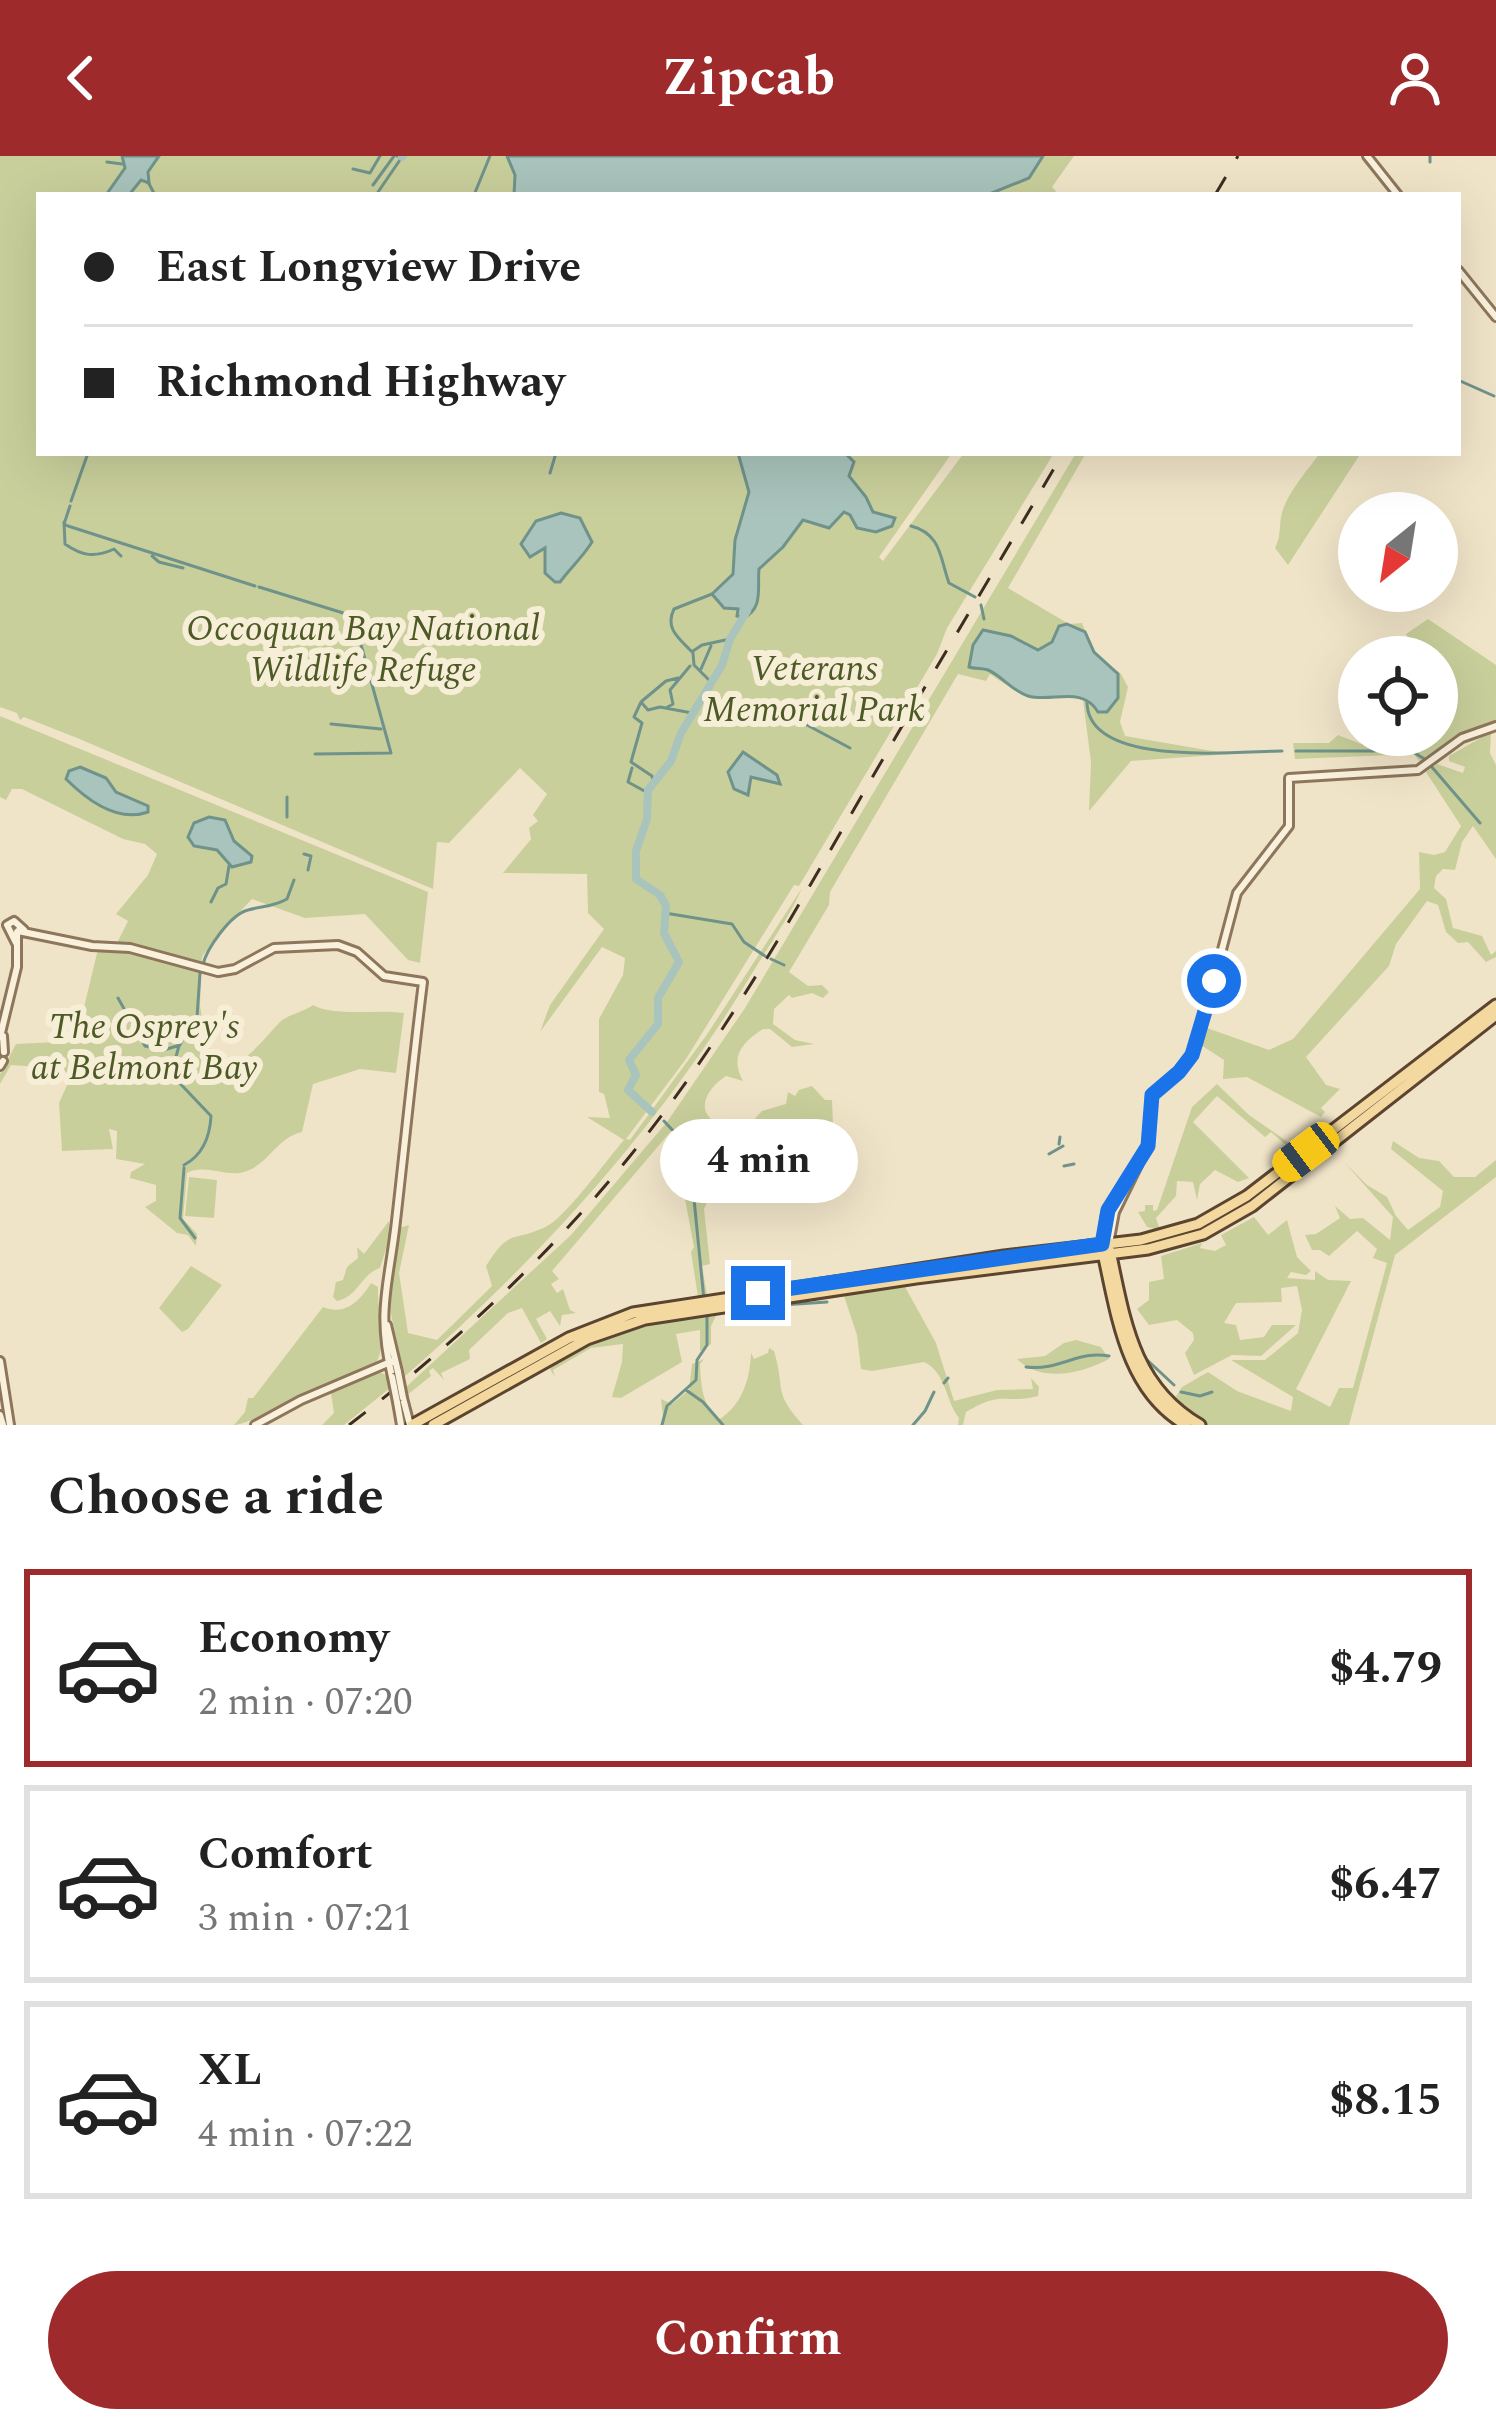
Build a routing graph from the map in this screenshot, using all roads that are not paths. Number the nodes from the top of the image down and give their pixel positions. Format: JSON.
{"nodes":[{"id":1,"x":1367,"y":156,"type":"edge"},
{"id":2,"x":1396,"y":192,"type":"edge"},
{"id":3,"x":1461,"y":274,"type":"edge"},
{"id":4,"x":1496,"y":317,"type":"edge"},
{"id":5,"x":1496,"y":726,"type":"edge"},
{"id":6,"x":29,"y":933,"type":"junction"},
{"id":7,"x":16,"y":943,"type":"junction"},
{"id":8,"x":1496,"y":1005,"type":"edge"},
{"id":9,"x":1496,"y":1016,"type":"edge"},
{"id":10,"x":4,"y":1027,"type":"junction"},
{"id":11,"x":1457,"y":1035,"type":"junction"},
{"id":12,"x":0,"y":1037,"type":"edge"},
{"id":13,"x":1454,"y":1048,"type":"junction"},
{"id":14,"x":1,"y":1058,"type":"edge"},
{"id":15,"x":1366,"y":1112,"type":"junction"},
{"id":16,"x":1141,"y":1159,"type":"junction"},
{"id":17,"x":1278,"y":1172,"type":"junction"},
{"id":18,"x":1272,"y":1191,"type":"junction"},
{"id":19,"x":1118,"y":1192,"type":"junction"},
{"id":20,"x":1116,"y":1209,"type":"junction"},
{"id":21,"x":1106,"y":1213,"type":"junction"},
{"id":22,"x":1110,"y":1228,"type":"junction"},
{"id":23,"x":1106,"y":1249,"type":"junction"},
{"id":24,"x":1140,"y":1250,"type":"junction"},
{"id":25,"x":1085,"y":1257,"type":"junction"},
{"id":26,"x":1113,"y":1281,"type":"junction"},
{"id":27,"x":716,"y":1303,"type":"junction"},
{"id":28,"x":697,"y":1306,"type":"junction"},
{"id":29,"x":0,"y":1361,"type":"edge"},
{"id":30,"x":392,"y":1361,"type":"junction"},
{"id":31,"x":1137,"y":1366,"type":"junction"},
{"id":32,"x":0,"y":1415,"type":"edge"},
{"id":33,"x":6,"y":1425,"type":"edge"},
{"id":34,"x":255,"y":1425,"type":"edge"},
{"id":35,"x":408,"y":1425,"type":"edge"},
{"id":36,"x":433,"y":1425,"type":"edge"},
{"id":37,"x":1186,"y":1425,"type":"edge"},
{"id":38,"x":1200,"y":1425,"type":"edge"}],
"edges":[{"from":1,"to":2,"type":"street"},
{"from":3,"to":4,"type":"street"},
{"from":5,"to":16,"type":"street"},
{"from":6,"to":7,"type":"street"},
{"from":6,"to":7,"type":"street"},
{"from":6,"to":30,"type":"street"},
{"from":7,"to":10,"type":"street"},
{"from":8,"to":11,"type":"main road"},
{"from":9,"to":13,"type":"main road"},
{"from":10,"to":12,"type":"street"},
{"from":10,"to":14,"type":"street"},
{"from":11,"to":13,"type":"main road"},
{"from":11,"to":15,"type":"main road"},
{"from":13,"to":15,"type":"main road"},
{"from":15,"to":17,"type":"main road"},
{"from":15,"to":18,"type":"main road"},
{"from":16,"to":19,"type":"street"},
{"from":16,"to":20,"type":"street"},
{"from":17,"to":18,"type":"main road"},
{"from":17,"to":23,"type":"main road"},
{"from":18,"to":24,"type":"main road"},
{"from":19,"to":20,"type":"street"},
{"from":19,"to":21,"type":"street"},
{"from":20,"to":22,"type":"street"},
{"from":21,"to":22,"type":"street"},
{"from":21,"to":23,"type":"street"},
{"from":22,"to":23,"type":"street"},
{"from":23,"to":24,"type":"main road"},
{"from":23,"to":25,"type":"main road"},
{"from":23,"to":26,"type":"main road"},
{"from":23,"to":27,"type":"main road"},
{"from":24,"to":26,"type":"main road"},
{"from":25,"to":26,"type":"main road"},
{"from":25,"to":27,"type":"main road"},
{"from":26,"to":31,"type":"main road"},
{"from":27,"to":28,"type":"main road"},
{"from":28,"to":35,"type":"main road"},
{"from":28,"to":36,"type":"main road"},
{"from":29,"to":33,"type":"street"},
{"from":30,"to":34,"type":"street"},
{"from":30,"to":35,"type":"street","bridge":true},
{"from":31,"to":37,"type":"main road"},
{"from":31,"to":38,"type":"main road"},
{"from":32,"to":33,"type":"street"}]}
